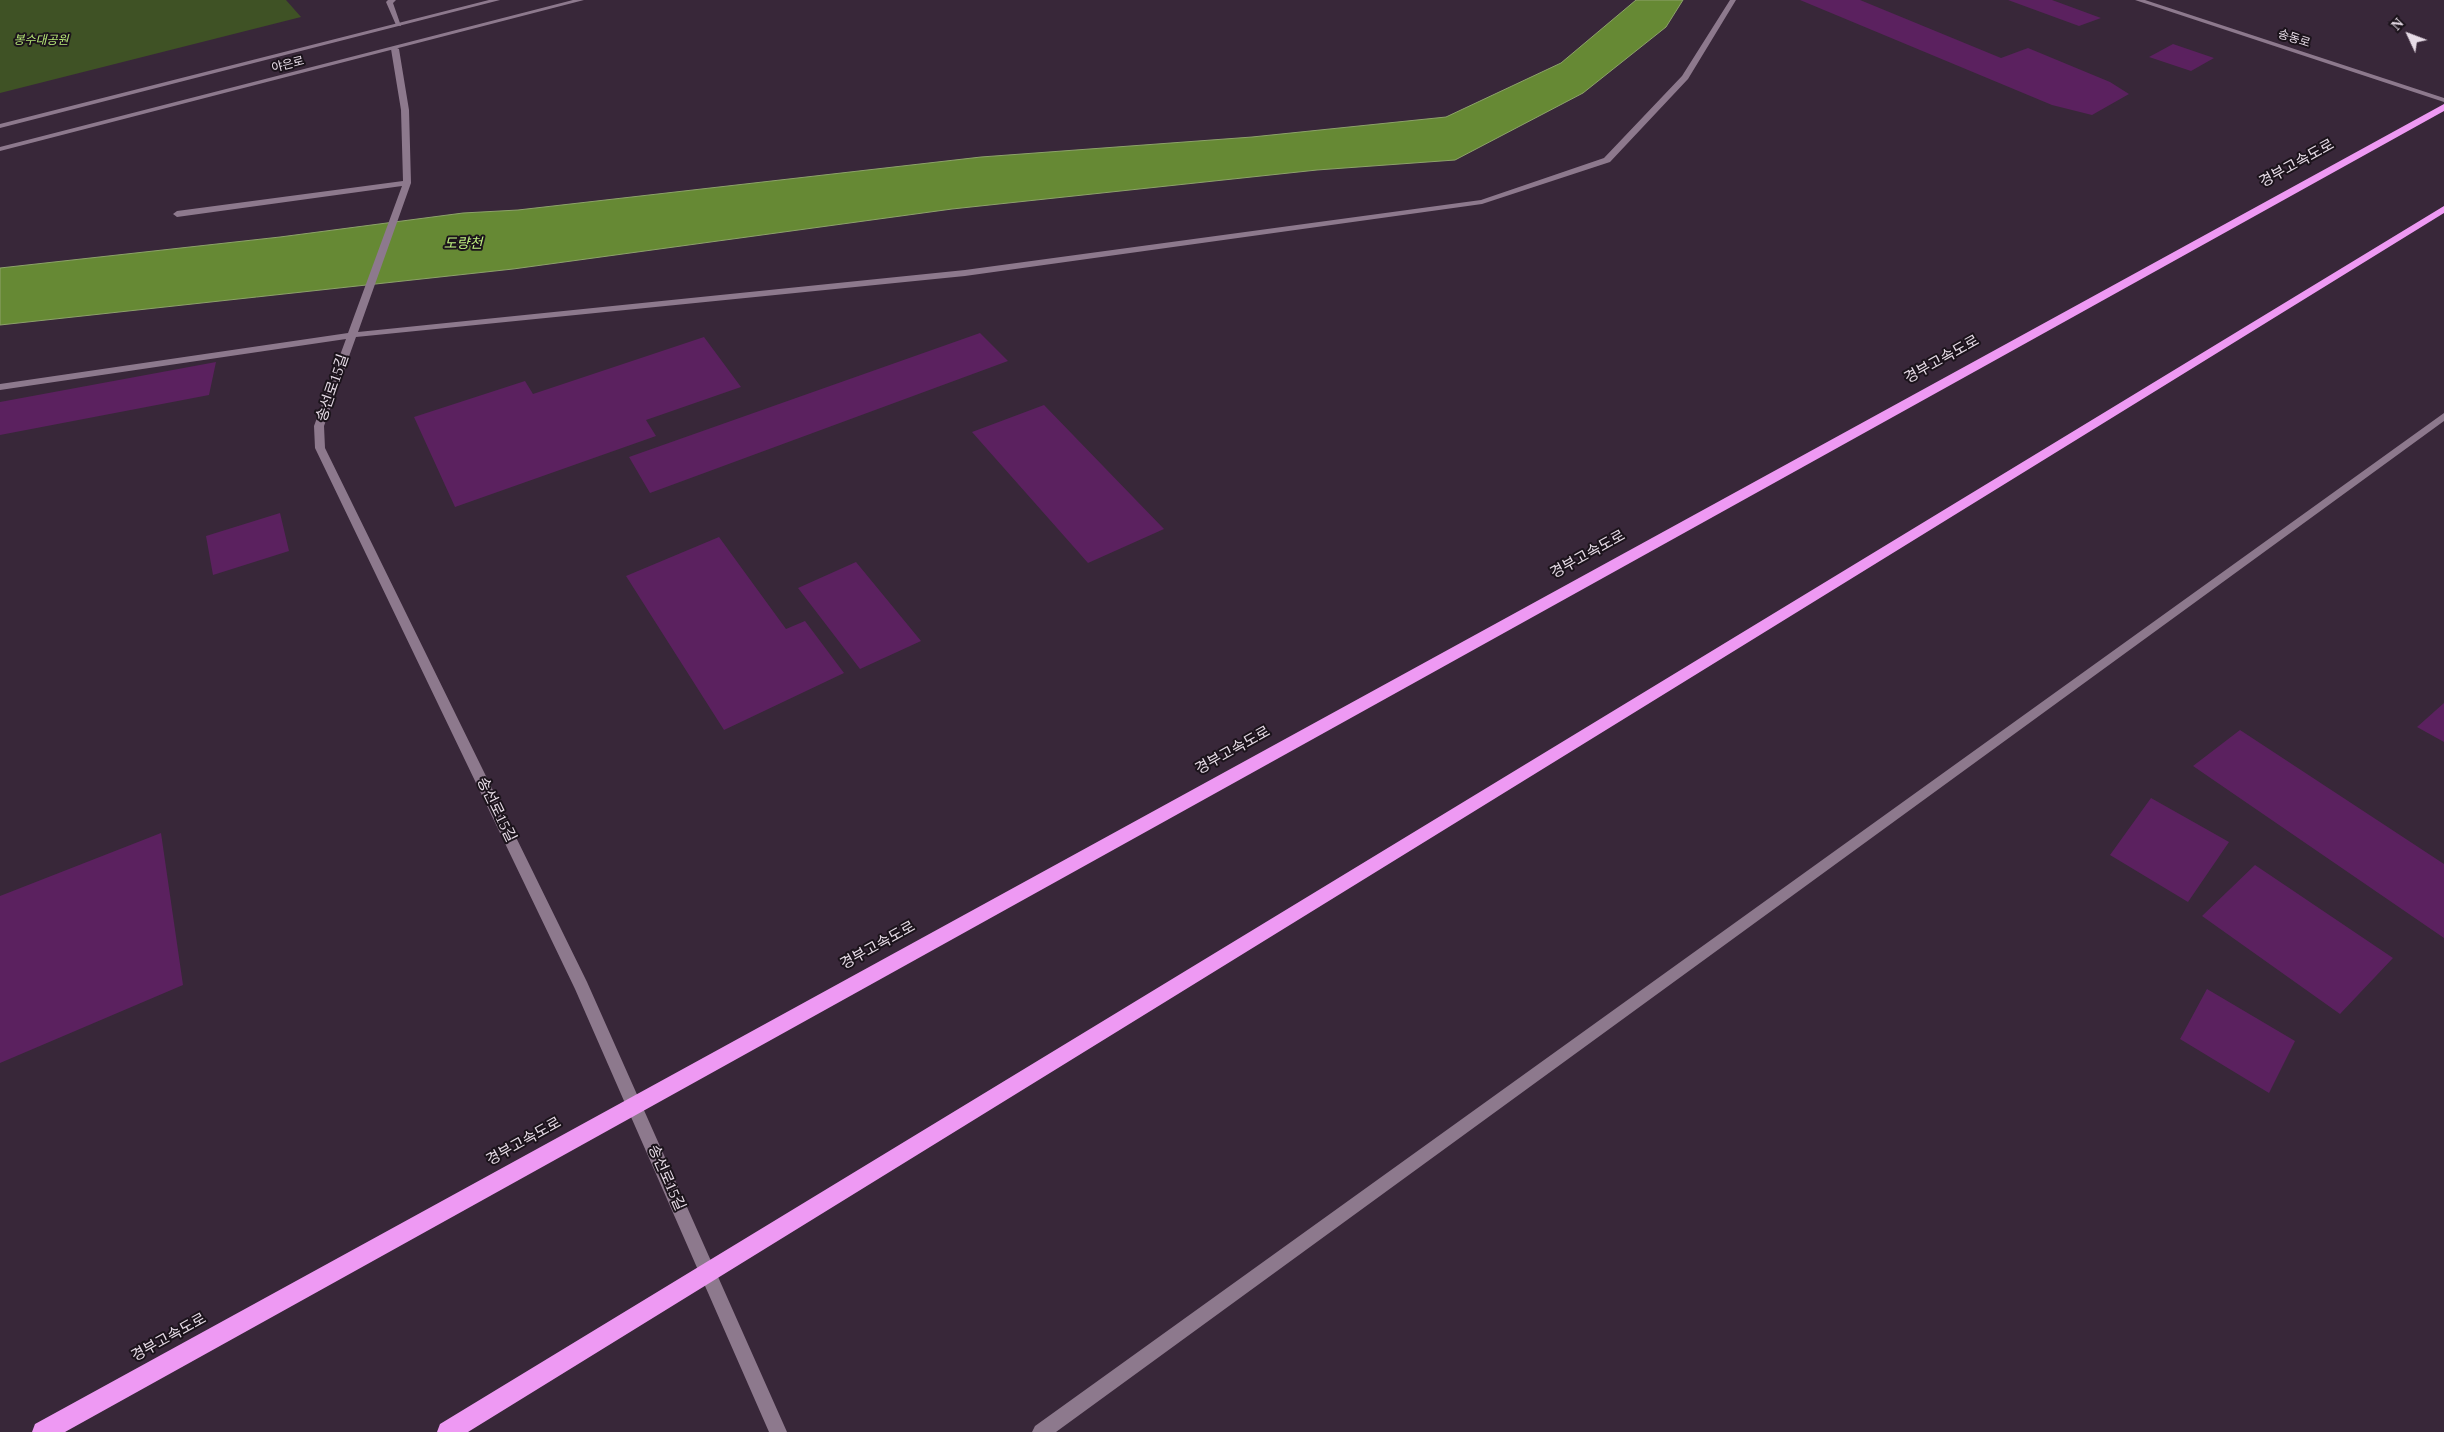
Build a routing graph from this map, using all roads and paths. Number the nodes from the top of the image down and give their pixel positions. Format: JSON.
{"nodes":[{"id":1,"x":393,"y":0,"type":"edge"},
{"id":2,"x":497,"y":0,"type":"edge"},
{"id":3,"x":581,"y":0,"type":"edge"},
{"id":4,"x":1733,"y":0,"type":"edge"},
{"id":5,"x":2138,"y":0,"type":"edge"},
{"id":6,"x":398,"y":25,"type":"junction"},
{"id":7,"x":395,"y":49,"type":"junction"},
{"id":8,"x":2444,"y":100,"type":"edge"},
{"id":9,"x":2444,"y":107,"type":"edge"},
{"id":10,"x":0,"y":126,"type":"edge"},
{"id":11,"x":0,"y":149,"type":"edge"},
{"id":12,"x":407,"y":183,"type":"junction"},
{"id":13,"x":2444,"y":209,"type":"edge"},
{"id":14,"x":176,"y":214,"type":"dead end"},
{"id":15,"x":352,"y":335,"type":"junction"},
{"id":16,"x":0,"y":387,"type":"edge"},
{"id":17,"x":2444,"y":416,"type":"edge"},
{"id":18,"x":43,"y":1432,"type":"edge"},
{"id":19,"x":448,"y":1432,"type":"edge"},
{"id":20,"x":778,"y":1432,"type":"edge"},
{"id":21,"x":1041,"y":1432,"type":"edge"}],
"edges":[{"from":1,"to":6,"type":"street"},
{"from":2,"to":6,"type":"street","name":"야은로"},
{"from":3,"to":7,"type":"street","name":"야은로"},
{"from":4,"to":15,"type":"street"},
{"from":5,"to":8,"type":"street","name":"송동로"},
{"from":6,"to":10,"type":"street","name":"야은로"},
{"from":7,"to":11,"type":"street","name":"야은로"},
{"from":7,"to":12,"type":"street","name":"송선로15길"},
{"from":9,"to":18,"type":"highway","name":"경부고속도로"},
{"from":12,"to":14,"type":"street"},
{"from":12,"to":15,"type":"street","name":"송선로15길"},
{"from":13,"to":19,"type":"highway"},
{"from":15,"to":16,"type":"street"},
{"from":15,"to":20,"type":"street","name":"송선로15길"},
{"from":17,"to":21,"type":"street"}]}
